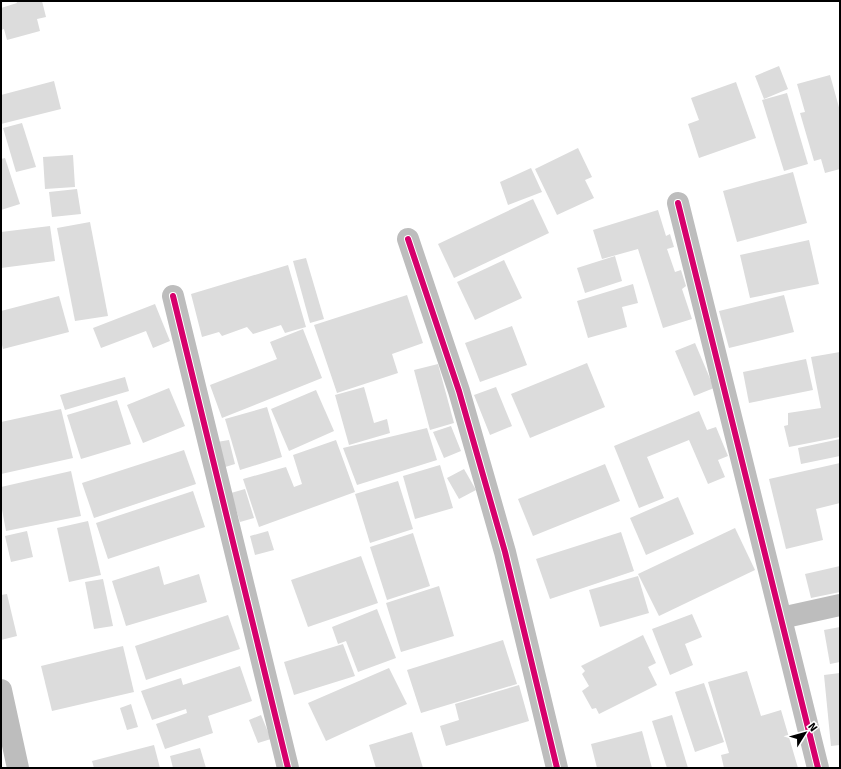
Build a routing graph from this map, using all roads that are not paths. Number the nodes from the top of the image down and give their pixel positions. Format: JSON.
{"nodes":[{"id":1,"x":678,"y":203,"type":"dead end"},
{"id":2,"x":408,"y":239,"type":"dead end"},
{"id":3,"x":173,"y":296,"type":"dead end"},
{"id":4,"x":840,"y":605,"type":"edge"},
{"id":5,"x":781,"y":618,"type":"junction"},
{"id":6,"x":1,"y":690,"type":"edge"},
{"id":7,"x":18,"y":768,"type":"edge"},
{"id":8,"x":288,"y":768,"type":"edge"},
{"id":9,"x":557,"y":768,"type":"edge"},
{"id":10,"x":818,"y":768,"type":"edge"}],
"edges":[{"from":1,"to":5,"type":"street"},
{"from":2,"to":9,"type":"street"},
{"from":3,"to":8,"type":"street"},
{"from":4,"to":5,"type":"street"},
{"from":5,"to":10,"type":"street"},
{"from":6,"to":7,"type":"street"}]}
